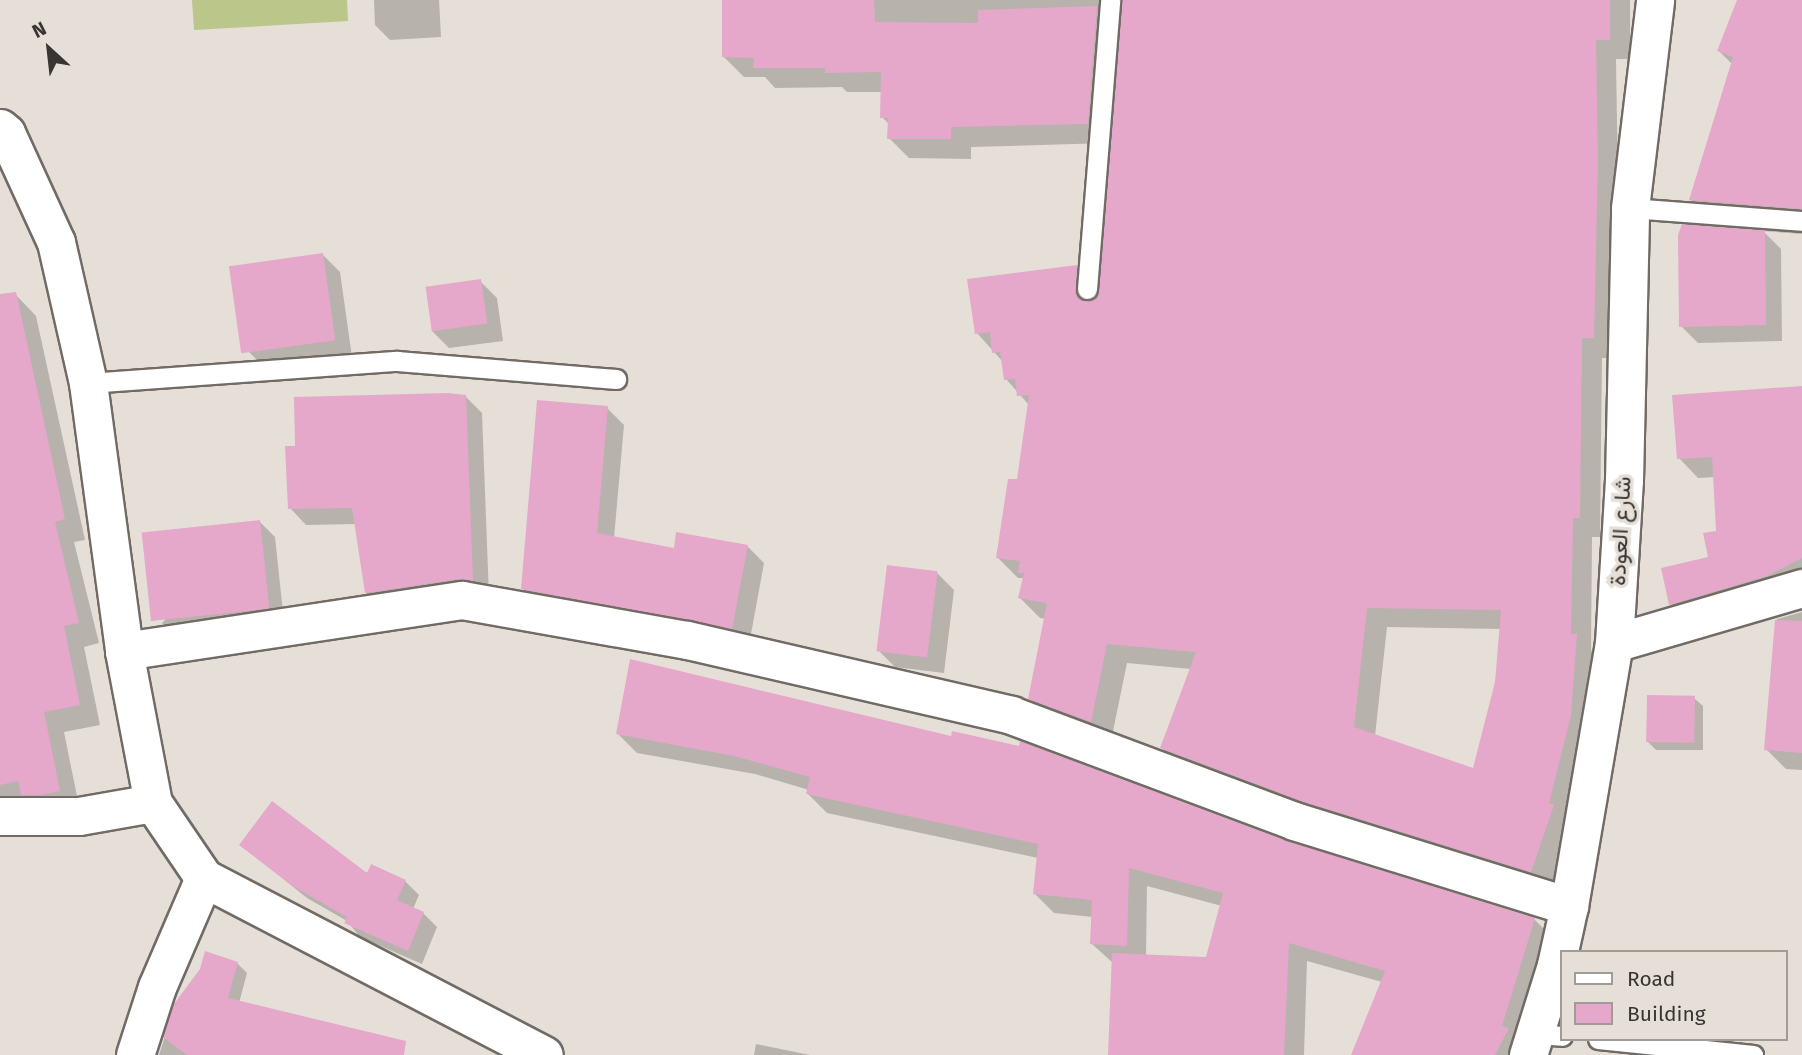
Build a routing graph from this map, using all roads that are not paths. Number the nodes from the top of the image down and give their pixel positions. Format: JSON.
{"nodes":[{"id":1,"x":1110,"y":0,"type":"edge"},
{"id":2,"x":1655,"y":0,"type":"edge"},
{"id":3,"x":0,"y":128,"type":"edge"},
{"id":4,"x":1630,"y":208,"type":"junction"},
{"id":5,"x":1802,"y":221,"type":"edge"},
{"id":6,"x":1087,"y":289,"type":"dead end"},
{"id":7,"x":616,"y":379,"type":"dead end"},
{"id":8,"x":88,"y":383,"type":"junction"},
{"id":9,"x":1802,"y":588,"type":"edge"},
{"id":10,"x":1614,"y":643,"type":"junction"},
{"id":11,"x":124,"y":651,"type":"junction"},
{"id":12,"x":153,"y":803,"type":"junction"},
{"id":13,"x":0,"y":816,"type":"edge"},
{"id":14,"x":204,"y":878,"type":"junction"},
{"id":15,"x":1569,"y":906,"type":"junction"},
{"id":16,"x":1617,"y":1041,"type":"edge"},
{"id":17,"x":1542,"y":1042,"type":"edge"},
{"id":18,"x":135,"y":1055,"type":"edge"},
{"id":19,"x":544,"y":1055,"type":"edge"},
{"id":20,"x":1753,"y":1055,"type":"edge"}],
"edges":[{"from":1,"to":6,"type":"lane"},
{"from":2,"to":4,"type":"street","name":"شارع العودة"},
{"from":3,"to":8,"type":"street"},
{"from":4,"to":5,"type":"lane"},
{"from":4,"to":10,"type":"street","name":"شارع العودة"},
{"from":7,"to":8,"type":"lane"},
{"from":8,"to":11,"type":"street"},
{"from":9,"to":10,"type":"street"},
{"from":10,"to":15,"type":"street","name":"شارع العودة"},
{"from":11,"to":12,"type":"street"},
{"from":11,"to":15,"type":"street"},
{"from":12,"to":13,"type":"street"},
{"from":12,"to":14,"type":"street"},
{"from":14,"to":18,"type":"street"},
{"from":14,"to":19,"type":"street"},
{"from":15,"to":17,"type":"street","name":"شارع العودة"},
{"from":16,"to":20,"type":"lane"}]}
